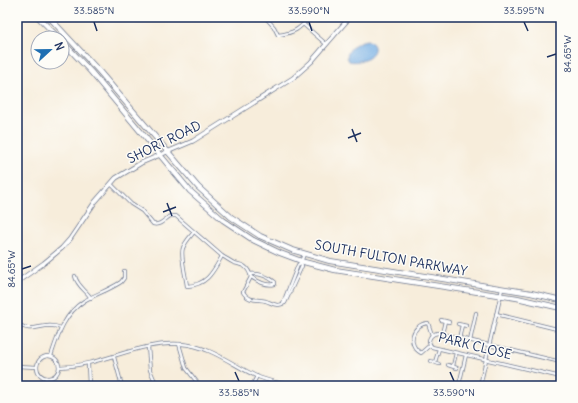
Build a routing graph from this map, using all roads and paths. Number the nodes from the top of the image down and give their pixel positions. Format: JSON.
{"nodes":[{"id":1,"x":38,"y":17,"type":"edge"},
{"id":2,"x":49,"y":17,"type":"edge"},
{"id":3,"x":265,"y":17,"type":"edge"},
{"id":4,"x":310,"y":17,"type":"edge"},
{"id":5,"x":350,"y":17,"type":"edge"},
{"id":6,"x":304,"y":24,"type":"junction"},
{"id":7,"x":51,"y":30,"type":"edge"},
{"id":8,"x":326,"y":44,"type":"junction"},
{"id":9,"x":70,"y":50,"type":"edge"},
{"id":10,"x":168,"y":152,"type":"junction"},
{"id":11,"x":161,"y":155,"type":"junction"},
{"id":12,"x":110,"y":183,"type":"junction"},
{"id":13,"x":194,"y":232,"type":"junction"},
{"id":14,"x":304,"y":254,"type":"junction"},
{"id":15,"x":222,"y":256,"type":"junction"},
{"id":16,"x":301,"y":262,"type":"junction"},
{"id":17,"x":124,"y":271,"type":"dead end"},
{"id":18,"x":76,"y":276,"type":"dead end"},
{"id":19,"x":250,"y":276,"type":"junction"},
{"id":20,"x":293,"y":281,"type":"junction"},
{"id":21,"x":17,"y":282,"type":"edge"},
{"id":22,"x":502,"y":289,"type":"junction"},
{"id":23,"x":500,"y":296,"type":"junction"},
{"id":24,"x":286,"y":297,"type":"junction"},
{"id":25,"x":91,"y":298,"type":"junction"},
{"id":26,"x":561,"y":300,"type":"edge"},
{"id":27,"x":561,"y":308,"type":"edge"},
{"id":28,"x":476,"y":313,"type":"dead end"},
{"id":29,"x":496,"y":314,"type":"junction"},
{"id":30,"x":441,"y":320,"type":"dead end"},
{"id":31,"x":445,"y":321,"type":"junction"},
{"id":32,"x":449,"y":322,"type":"dead end"},
{"id":33,"x":17,"y":323,"type":"edge"},
{"id":34,"x":458,"y":324,"type":"dead end"},
{"id":35,"x":462,"y":325,"type":"junction"},
{"id":36,"x":467,"y":326,"type":"dead end"},
{"id":37,"x":61,"y":328,"type":"junction"},
{"id":38,"x":561,"y":330,"type":"edge"},
{"id":39,"x":442,"y":334,"type":"junction"},
{"id":40,"x":432,"y":335,"type":"junction"},
{"id":41,"x":459,"y":339,"type":"junction"},
{"id":42,"x":470,"y":341,"type":"junction"},
{"id":43,"x":179,"y":344,"type":"junction"},
{"id":44,"x":430,"y":345,"type":"junction"},
{"id":45,"x":489,"y":346,"type":"junction"},
{"id":46,"x":148,"y":347,"type":"junction"},
{"id":47,"x":439,"y":349,"type":"junction"},
{"id":48,"x":456,"y":353,"type":"junction"},
{"id":49,"x":466,"y":355,"type":"junction"},
{"id":50,"x":51,"y":356,"type":"junction"},
{"id":51,"x":114,"y":357,"type":"junction"},
{"id":52,"x":486,"y":360,"type":"junction"},
{"id":53,"x":431,"y":361,"type":"dead end"},
{"id":54,"x":435,"y":362,"type":"junction"},
{"id":55,"x":561,"y":362,"type":"edge"},
{"id":56,"x":88,"y":364,"type":"junction"},
{"id":57,"x":439,"y":364,"type":"dead end"},
{"id":58,"x":448,"y":365,"type":"dead end"},
{"id":59,"x":17,"y":366,"type":"edge"},
{"id":60,"x":453,"y":366,"type":"junction"},
{"id":61,"x":37,"y":367,"type":"junction"},
{"id":62,"x":59,"y":367,"type":"junction"},
{"id":63,"x":457,"y":368,"type":"dead end"},
{"id":64,"x":257,"y":376,"type":"junction"},
{"id":65,"x":561,"y":377,"type":"edge"},
{"id":66,"x":46,"y":378,"type":"junction"},
{"id":67,"x":459,"y":385,"type":"edge"},
{"id":68,"x":46,"y":386,"type":"edge"},
{"id":69,"x":89,"y":386,"type":"edge"},
{"id":70,"x":122,"y":386,"type":"edge"},
{"id":71,"x":157,"y":386,"type":"edge"},
{"id":72,"x":200,"y":386,"type":"edge"},
{"id":73,"x":252,"y":386,"type":"edge"},
{"id":74,"x":291,"y":386,"type":"edge"},
{"id":75,"x":480,"y":386,"type":"edge"}],
"edges":[{"from":1,"to":7,"type":"highway"},
{"from":2,"to":10,"type":"highway","name":"SOUTH FULTON PARKWAY"},
{"from":3,"to":6,"type":"street"},
{"from":4,"to":6,"type":"street"},
{"from":5,"to":8,"type":"street","name":"SHORT ROAD"},
{"from":6,"to":8,"type":"street"},
{"from":8,"to":10,"type":"street","name":"SHORT ROAD"},
{"from":9,"to":11,"type":"highway","name":"SOUTH FULTON PARKWAY"},
{"from":10,"to":11,"type":"street","name":"SHORT ROAD"},
{"from":10,"to":14,"type":"highway","name":"SOUTH FULTON PARKWAY"},
{"from":11,"to":12,"type":"street","name":"SHORT ROAD"},
{"from":11,"to":16,"type":"highway","name":"SOUTH FULTON PARKWAY"},
{"from":12,"to":13,"type":"street"},
{"from":12,"to":21,"type":"street","name":"SHORT ROAD"},
{"from":13,"to":15,"type":"street"},
{"from":13,"to":15,"type":"street"},
{"from":14,"to":16,"type":"street"},
{"from":14,"to":22,"type":"highway","name":"SOUTH FULTON PARKWAY"},
{"from":15,"to":19,"type":"street"},
{"from":16,"to":20,"type":"street"},
{"from":16,"to":23,"type":"highway","name":"SOUTH FULTON PARKWAY"},
{"from":17,"to":25,"type":"street"},
{"from":18,"to":25,"type":"street"},
{"from":19,"to":19,"type":"street"},
{"from":19,"to":24,"type":"street"},
{"from":20,"to":24,"type":"street"},
{"from":20,"to":24,"type":"street"},
{"from":22,"to":23,"type":"street"},
{"from":22,"to":26,"type":"highway","name":"SOUTH FULTON PARKWAY"},
{"from":23,"to":27,"type":"highway","name":"SOUTH FULTON PARKWAY"},
{"from":23,"to":29,"type":"street"},
{"from":25,"to":37,"type":"street"},
{"from":28,"to":42,"type":"street"},
{"from":29,"to":38,"type":"street"},
{"from":29,"to":45,"type":"street"},
{"from":30,"to":31,"type":"street"},
{"from":31,"to":32,"type":"street"},
{"from":31,"to":39,"type":"street"},
{"from":33,"to":37,"type":"street"},
{"from":34,"to":35,"type":"street"},
{"from":35,"to":36,"type":"street"},
{"from":35,"to":41,"type":"street"},
{"from":37,"to":50,"type":"street"},
{"from":39,"to":40,"type":"street","name":"PARK CLOSE"},
{"from":39,"to":41,"type":"street","name":"PARK CLOSE"},
{"from":40,"to":44,"type":"street","name":"PARK CLOSE"},
{"from":40,"to":44,"type":"street"},
{"from":41,"to":42,"type":"street","name":"PARK CLOSE"},
{"from":42,"to":45,"type":"street","name":"PARK CLOSE"},
{"from":43,"to":46,"type":"street"},
{"from":43,"to":64,"type":"street"},
{"from":43,"to":72,"type":"street"},
{"from":44,"to":47,"type":"street","name":"PARK CLOSE"},
{"from":45,"to":52,"type":"street"},
{"from":45,"to":55,"type":"street","name":"PARK CLOSE"},
{"from":46,"to":51,"type":"street"},
{"from":46,"to":71,"type":"street"},
{"from":47,"to":48,"type":"street","name":"PARK CLOSE"},
{"from":47,"to":54,"type":"street"},
{"from":48,"to":49,"type":"street","name":"PARK CLOSE"},
{"from":48,"to":60,"type":"street"},
{"from":49,"to":52,"type":"street","name":"PARK CLOSE"},
{"from":49,"to":67,"type":"street"},
{"from":50,"to":61,"type":"street"},
{"from":50,"to":62,"type":"street"},
{"from":51,"to":56,"type":"street"},
{"from":51,"to":70,"type":"street"},
{"from":52,"to":65,"type":"street","name":"PARK CLOSE"},
{"from":52,"to":75,"type":"street"},
{"from":53,"to":54,"type":"street"},
{"from":54,"to":57,"type":"street"},
{"from":56,"to":62,"type":"street"},
{"from":56,"to":69,"type":"street"},
{"from":58,"to":60,"type":"street"},
{"from":59,"to":61,"type":"street"},
{"from":60,"to":63,"type":"street"},
{"from":61,"to":66,"type":"street"},
{"from":62,"to":66,"type":"street"},
{"from":64,"to":73,"type":"street"},
{"from":64,"to":74,"type":"street"},
{"from":66,"to":68,"type":"street"}]}
